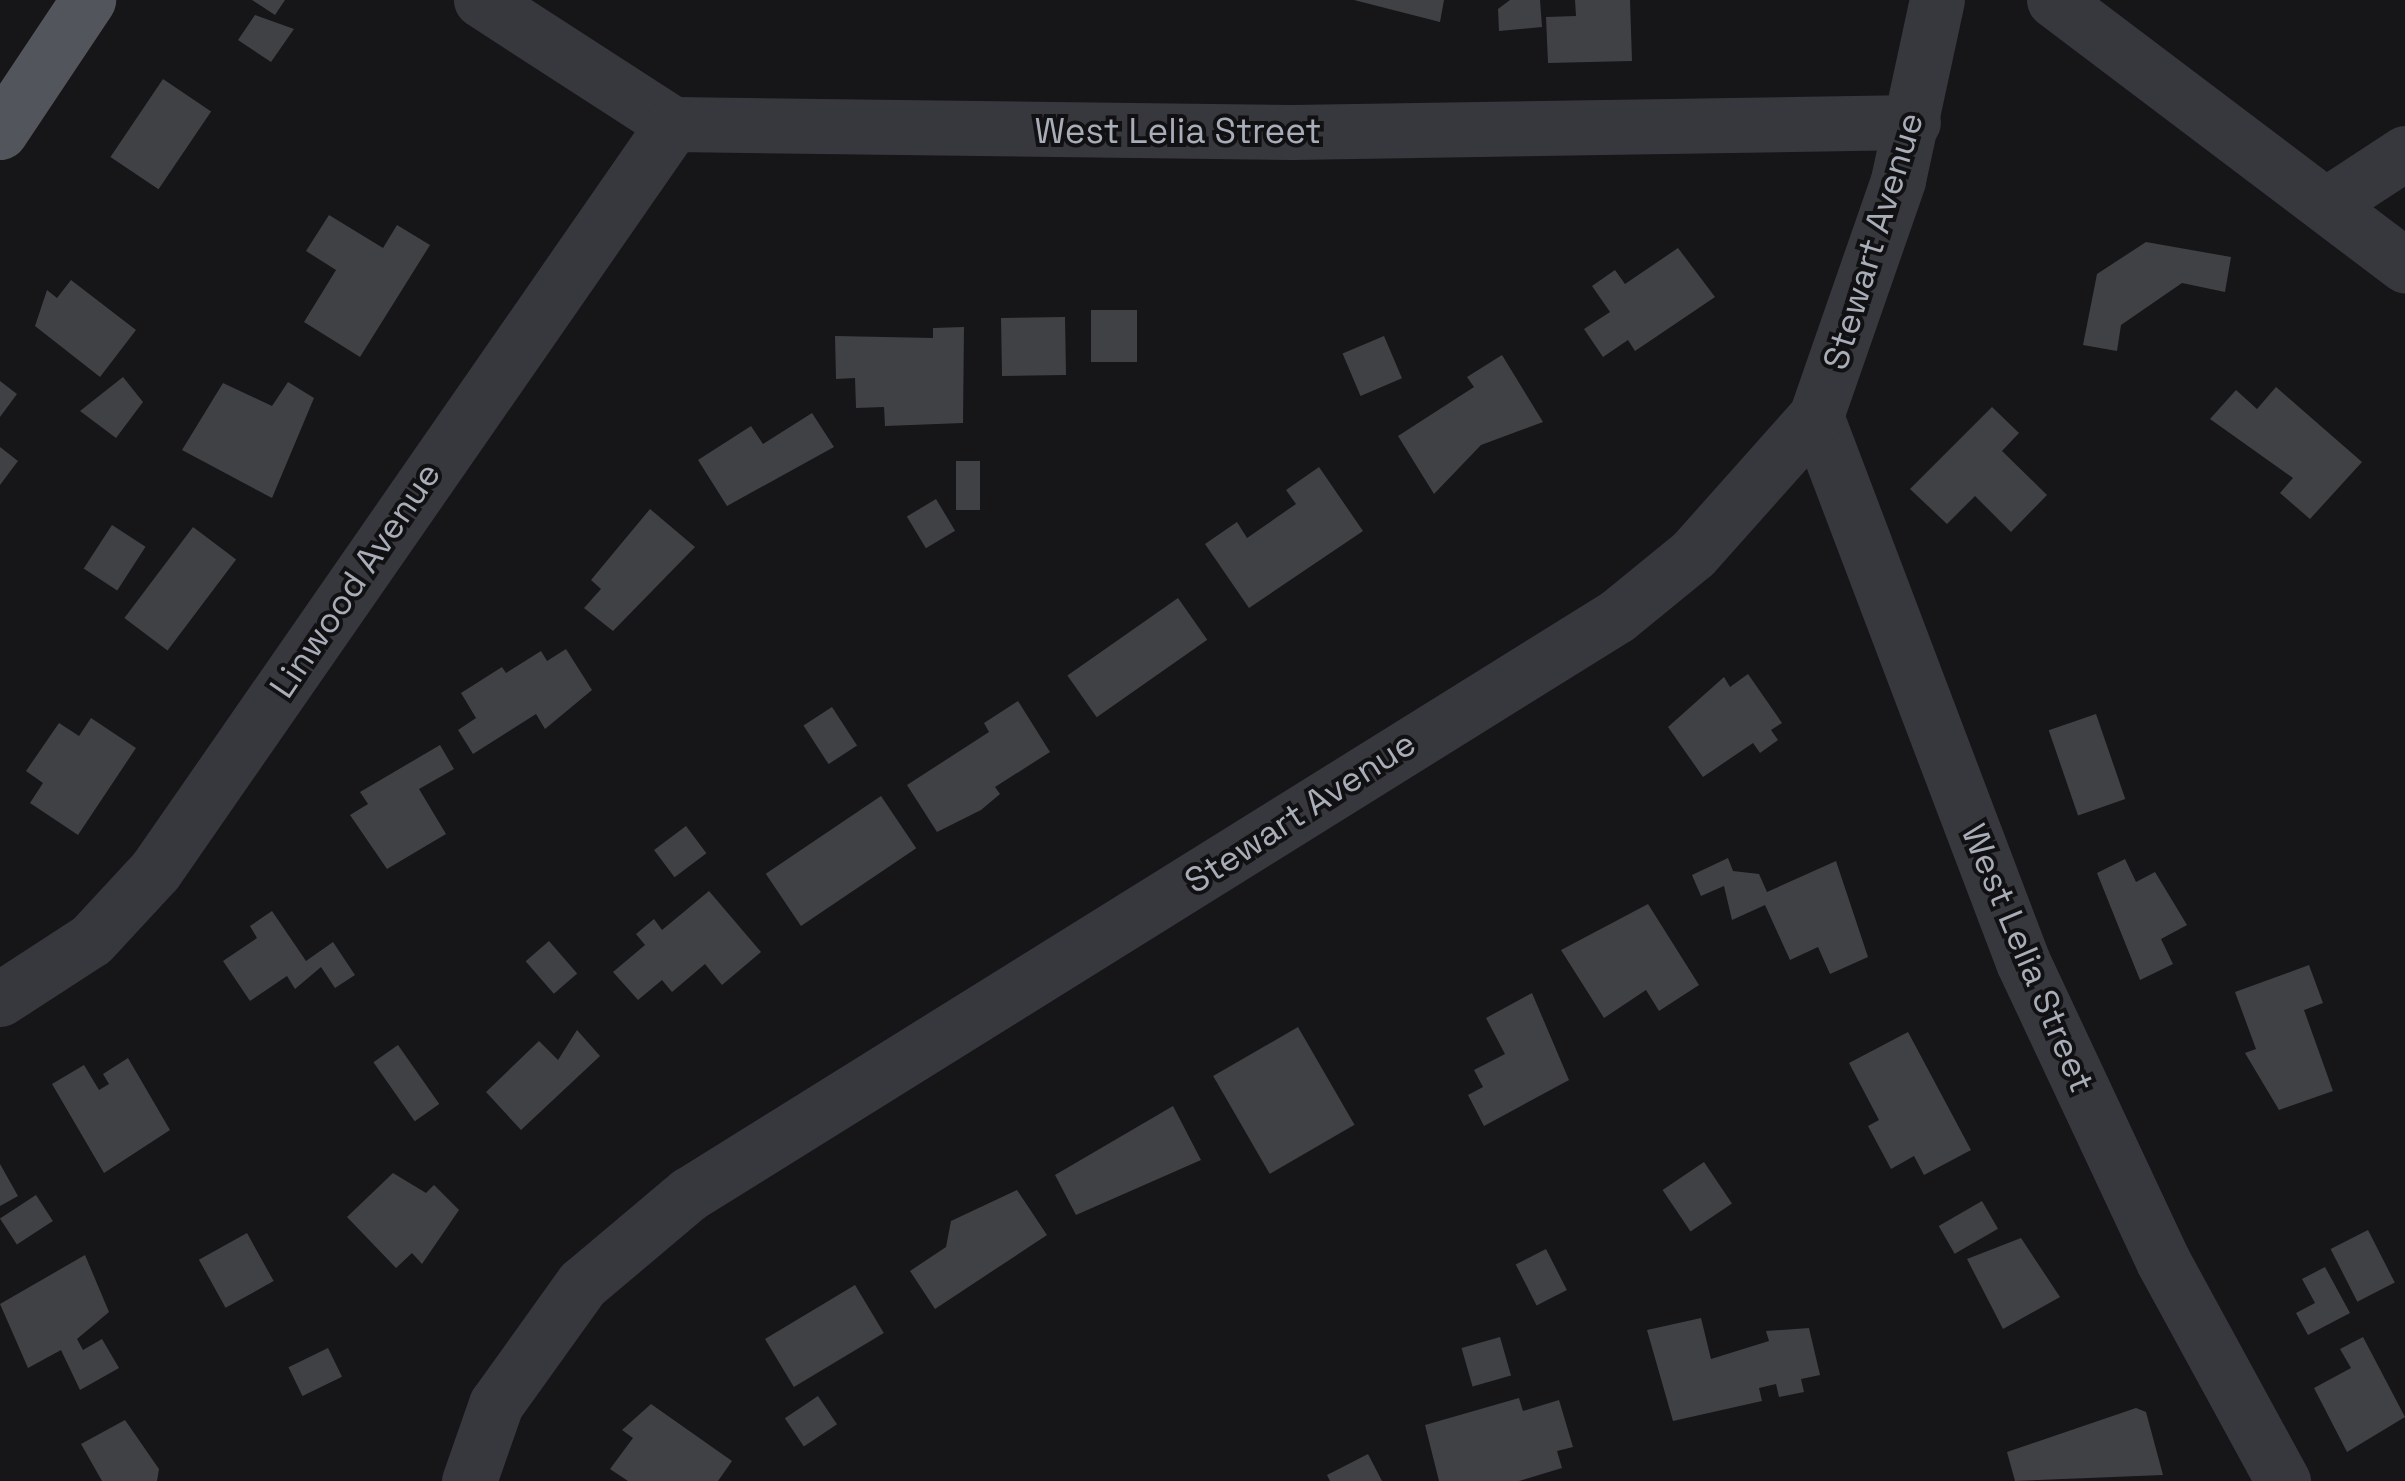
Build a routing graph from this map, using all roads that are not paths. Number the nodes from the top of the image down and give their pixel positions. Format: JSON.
{"nodes":[{"id":1,"x":88,"y":0,"type":"edge"},
{"id":2,"x":481,"y":0,"type":"edge"},
{"id":3,"x":1938,"y":0,"type":"edge"},
{"id":4,"x":2054,"y":0,"type":"edge"},
{"id":5,"x":1913,"y":122,"type":"junction"},
{"id":6,"x":672,"y":124,"type":"junction"},
{"id":7,"x":0,"y":132,"type":"edge"},
{"id":8,"x":2405,"y":153,"type":"edge"},
{"id":9,"x":2327,"y":204,"type":"junction"},
{"id":10,"x":2405,"y":264,"type":"edge"},
{"id":11,"x":1816,"y":416,"type":"junction"},
{"id":12,"x":0,"y":999,"type":"edge"},
{"id":13,"x":469,"y":1481,"type":"edge"},
{"id":14,"x":2283,"y":1481,"type":"edge"}],
"edges":[{"from":1,"to":7,"type":"main road"},
{"from":2,"to":6,"type":"street"},
{"from":3,"to":5,"type":"street","name":"Stewart Avenue"},
{"from":4,"to":9,"type":"street"},
{"from":5,"to":6,"type":"street","name":"West Lelia Street"},
{"from":5,"to":11,"type":"street","name":"Stewart Avenue"},
{"from":6,"to":12,"type":"street","name":"Linwood Avenue"},
{"from":8,"to":9,"type":"street"},
{"from":9,"to":10,"type":"street"},
{"from":11,"to":13,"type":"street","name":"Stewart Avenue"},
{"from":11,"to":14,"type":"street","name":"West Lelia Street"}]}
